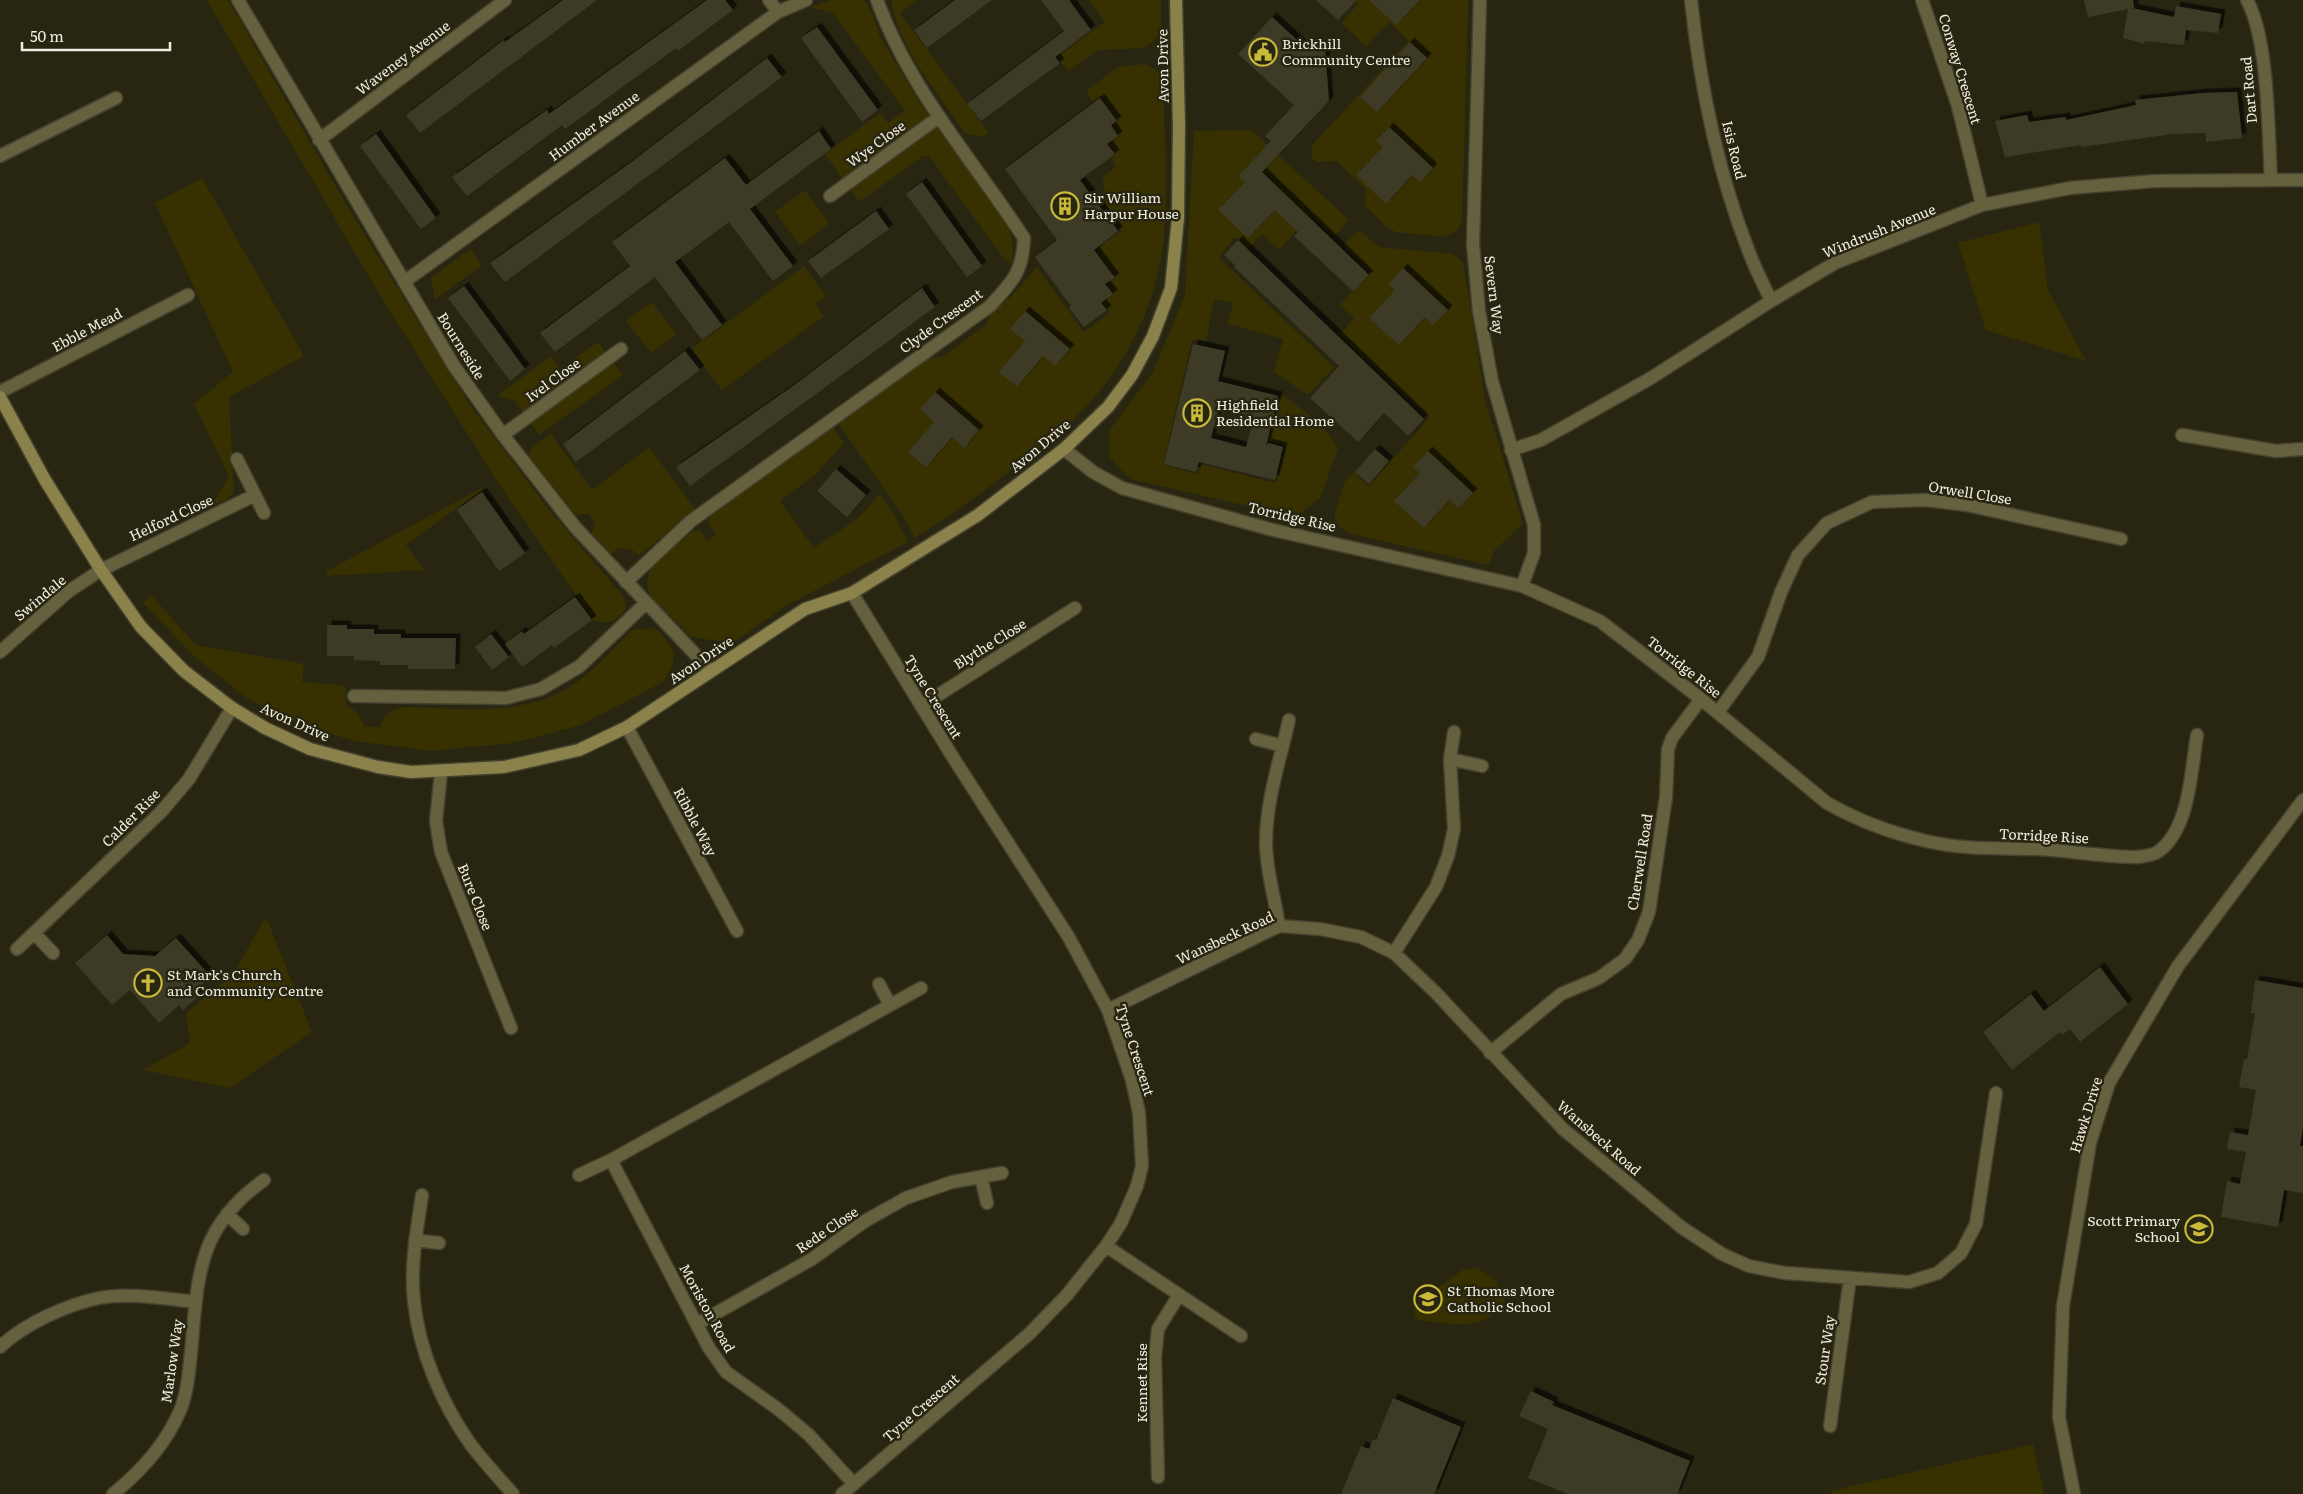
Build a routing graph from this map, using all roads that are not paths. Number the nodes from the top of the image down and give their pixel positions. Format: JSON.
{"nodes":[{"id":1,"x":238,"y":0,"type":"edge"},
{"id":2,"x":505,"y":0,"type":"edge"},
{"id":3,"x":769,"y":0,"type":"edge"},
{"id":4,"x":806,"y":0,"type":"edge"},
{"id":5,"x":878,"y":0,"type":"edge"},
{"id":6,"x":1176,"y":0,"type":"edge"},
{"id":7,"x":1480,"y":0,"type":"edge"},
{"id":8,"x":1691,"y":0,"type":"edge"},
{"id":9,"x":1922,"y":0,"type":"edge"},
{"id":10,"x":2247,"y":0,"type":"edge"},
{"id":11,"x":778,"y":12,"type":"junction"},
{"id":12,"x":116,"y":98,"type":"dead end"},
{"id":13,"x":939,"y":117,"type":"junction"},
{"id":14,"x":319,"y":140,"type":"junction"},
{"id":15,"x":0,"y":156,"type":"edge"},
{"id":16,"x":2271,"y":180,"type":"junction"},
{"id":17,"x":2303,"y":180,"type":"edge"},
{"id":18,"x":830,"y":196,"type":"dead end"},
{"id":19,"x":1982,"y":205,"type":"junction"},
{"id":20,"x":404,"y":282,"type":"junction"},
{"id":21,"x":188,"y":295,"type":"dead end"},
{"id":22,"x":1771,"y":301,"type":"junction"},
{"id":23,"x":620,"y":349,"type":"dead end"},
{"id":24,"x":0,"y":392,"type":"edge"},
{"id":25,"x":0,"y":397,"type":"edge"},
{"id":26,"x":503,"y":435,"type":"junction"},
{"id":27,"x":2182,"y":435,"type":"dead end"},
{"id":28,"x":1064,"y":449,"type":"junction"},
{"id":29,"x":1511,"y":450,"type":"junction"},
{"id":30,"x":2303,"y":450,"type":"edge"},
{"id":31,"x":238,"y":459,"type":"dead end"},
{"id":32,"x":255,"y":495,"type":"junction"},
{"id":33,"x":264,"y":513,"type":"dead end"},
{"id":34,"x":2121,"y":538,"type":"dead end"},
{"id":35,"x":101,"y":570,"type":"junction"},
{"id":36,"x":626,"y":582,"type":"junction"},
{"id":37,"x":1522,"y":586,"type":"junction"},
{"id":38,"x":852,"y":593,"type":"junction"},
{"id":39,"x":646,"y":603,"type":"junction"},
{"id":40,"x":1075,"y":608,"type":"dead end"},
{"id":41,"x":0,"y":652,"type":"edge"},
{"id":42,"x":711,"y":671,"type":"junction"},
{"id":43,"x":354,"y":696,"type":"dead end"},
{"id":44,"x":1701,"y":699,"type":"junction"},
{"id":45,"x":921,"y":706,"type":"junction"},
{"id":46,"x":232,"y":708,"type":"junction"},
{"id":47,"x":1718,"y":712,"type":"junction"},
{"id":48,"x":1289,"y":720,"type":"dead end"},
{"id":49,"x":627,"y":727,"type":"junction"},
{"id":50,"x":1454,"y":732,"type":"dead end"},
{"id":51,"x":2197,"y":735,"type":"dead end"},
{"id":52,"x":1256,"y":739,"type":"dead end"},
{"id":53,"x":1283,"y":746,"type":"junction"},
{"id":54,"x":1450,"y":758,"type":"junction"},
{"id":55,"x":1482,"y":766,"type":"dead end"},
{"id":56,"x":441,"y":772,"type":"junction"},
{"id":57,"x":2303,"y":800,"type":"edge"},
{"id":58,"x":1279,"y":926,"type":"junction"},
{"id":59,"x":737,"y":931,"type":"dead end"},
{"id":60,"x":34,"y":933,"type":"junction"},
{"id":61,"x":17,"y":949,"type":"dead end"},
{"id":62,"x":1394,"y":953,"type":"junction"},
{"id":63,"x":53,"y":954,"type":"dead end"},
{"id":64,"x":879,"y":984,"type":"dead end"},
{"id":65,"x":921,"y":988,"type":"dead end"},
{"id":66,"x":890,"y":1005,"type":"junction"},
{"id":67,"x":1108,"y":1010,"type":"junction"},
{"id":68,"x":511,"y":1028,"type":"dead end"},
{"id":69,"x":1490,"y":1053,"type":"junction"},
{"id":70,"x":1996,"y":1092,"type":"dead end"},
{"id":71,"x":611,"y":1160,"type":"junction"},
{"id":72,"x":1002,"y":1173,"type":"dead end"},
{"id":73,"x":579,"y":1175,"type":"dead end"},
{"id":74,"x":981,"y":1176,"type":"junction"},
{"id":75,"x":264,"y":1180,"type":"dead end"},
{"id":76,"x":422,"y":1195,"type":"dead end"},
{"id":77,"x":987,"y":1203,"type":"dead end"},
{"id":78,"x":227,"y":1214,"type":"junction"},
{"id":79,"x":243,"y":1229,"type":"dead end"},
{"id":80,"x":415,"y":1240,"type":"junction"},
{"id":81,"x":439,"y":1243,"type":"dead end"},
{"id":82,"x":1106,"y":1246,"type":"junction"},
{"id":83,"x":1850,"y":1278,"type":"junction"},
{"id":84,"x":1179,"y":1295,"type":"junction"},
{"id":85,"x":196,"y":1302,"type":"junction"},
{"id":86,"x":696,"y":1324,"type":"junction"},
{"id":87,"x":1241,"y":1336,"type":"dead end"},
{"id":88,"x":0,"y":1348,"type":"edge"},
{"id":89,"x":1830,"y":1426,"type":"dead end"},
{"id":90,"x":1158,"y":1477,"type":"dead end"},
{"id":91,"x":854,"y":1484,"type":"junction"},
{"id":92,"x":511,"y":1493,"type":"edge"},
{"id":93,"x":113,"y":1494,"type":"edge"},
{"id":94,"x":842,"y":1494,"type":"edge"},
{"id":95,"x":2074,"y":1494,"type":"edge"}],
"edges":[{"from":1,"to":14,"type":"street","name":"Bourneside"},
{"from":2,"to":14,"type":"street","name":"Waveney Avenue"},
{"from":3,"to":11,"type":"street"},
{"from":4,"to":11,"type":"street","name":"Humber Avenue"},
{"from":5,"to":13,"type":"street","name":"Clyde Crescent"},
{"from":6,"to":28,"type":"street","name":"Avon Drive"},
{"from":7,"to":29,"type":"street","name":"Severn Way"},
{"from":8,"to":22,"type":"street","name":"Isis Road"},
{"from":9,"to":19,"type":"street","name":"Conway Crescent"},
{"from":10,"to":16,"type":"street","name":"Dart Road"},
{"from":11,"to":20,"type":"street","name":"Humber Avenue"},
{"from":12,"to":15,"type":"street"},
{"from":13,"to":18,"type":"street","name":"Wye Close"},
{"from":13,"to":36,"type":"street","name":"Clyde Crescent"},
{"from":14,"to":20,"type":"street","name":"Bourneside"},
{"from":16,"to":17,"type":"street","name":"Windrush Avenue"},
{"from":16,"to":19,"type":"street","name":"Windrush Avenue"},
{"from":19,"to":22,"type":"street","name":"Windrush Avenue"},
{"from":20,"to":26,"type":"street","name":"Bourneside"},
{"from":21,"to":24,"type":"street","name":"Ebble Mead"},
{"from":22,"to":29,"type":"street","name":"Windrush Avenue"},
{"from":23,"to":26,"type":"street","name":"Ivel Close"},
{"from":25,"to":35,"type":"street","name":"Avon Drive"},
{"from":26,"to":36,"type":"street","name":"Bourneside"},
{"from":27,"to":30,"type":"street"},
{"from":28,"to":37,"type":"street","name":"Torridge Rise"},
{"from":28,"to":38,"type":"street","name":"Avon Drive"},
{"from":29,"to":37,"type":"street","name":"Severn Way"},
{"from":31,"to":32,"type":"street"},
{"from":32,"to":33,"type":"street"},
{"from":32,"to":35,"type":"street","name":"Helford Close"},
{"from":34,"to":47,"type":"street","name":"Orwell Close"},
{"from":35,"to":41,"type":"street","name":"Swindale"},
{"from":35,"to":46,"type":"street","name":"Avon Drive"},
{"from":36,"to":39,"type":"street","name":"Bourneside"},
{"from":37,"to":44,"type":"street","name":"Torridge Rise"},
{"from":38,"to":42,"type":"street","name":"Avon Drive"},
{"from":38,"to":45,"type":"street","name":"Tyne Crescent"},
{"from":39,"to":42,"type":"street","name":"Bourneside"},
{"from":39,"to":43,"type":"street"},
{"from":40,"to":45,"type":"street","name":"Blythe Close"},
{"from":42,"to":49,"type":"street","name":"Avon Drive"},
{"from":44,"to":47,"type":"street","name":"Torridge Rise"},
{"from":44,"to":69,"type":"street","name":"Cherwell Road"},
{"from":45,"to":67,"type":"street","name":"Tyne Crescent"},
{"from":46,"to":56,"type":"street","name":"Avon Drive"},
{"from":46,"to":60,"type":"street","name":"Calder Rise"},
{"from":47,"to":51,"type":"street","name":"Torridge Rise"},
{"from":48,"to":53,"type":"street"},
{"from":49,"to":56,"type":"street","name":"Avon Drive"},
{"from":49,"to":59,"type":"street","name":"Ribble Way"},
{"from":50,"to":54,"type":"street"},
{"from":52,"to":53,"type":"street"},
{"from":53,"to":58,"type":"street"},
{"from":54,"to":55,"type":"street"},
{"from":54,"to":62,"type":"street"},
{"from":56,"to":68,"type":"street","name":"Bure Close"},
{"from":57,"to":95,"type":"street","name":"Hawk Drive"},
{"from":58,"to":62,"type":"street","name":"Wansbeck Road"},
{"from":58,"to":67,"type":"street","name":"Wansbeck Road"},
{"from":60,"to":61,"type":"street","name":"Calder Rise"},
{"from":60,"to":63,"type":"street"},
{"from":62,"to":69,"type":"street","name":"Wansbeck Road"},
{"from":64,"to":66,"type":"street"},
{"from":65,"to":66,"type":"street"},
{"from":66,"to":71,"type":"street"},
{"from":67,"to":82,"type":"street","name":"Tyne Crescent"},
{"from":69,"to":83,"type":"street","name":"Wansbeck Road"},
{"from":70,"to":83,"type":"street","name":"Wansbeck Road"},
{"from":71,"to":73,"type":"street"},
{"from":71,"to":86,"type":"street","name":"Moriston Road"},
{"from":72,"to":74,"type":"street","name":"Rede Close"},
{"from":74,"to":77,"type":"street"},
{"from":74,"to":86,"type":"street","name":"Rede Close"},
{"from":75,"to":78,"type":"street","name":"Marlow Way"},
{"from":76,"to":80,"type":"street"},
{"from":78,"to":79,"type":"street"},
{"from":78,"to":85,"type":"street","name":"Marlow Way"},
{"from":80,"to":81,"type":"street"},
{"from":80,"to":92,"type":"street"},
{"from":82,"to":84,"type":"street"},
{"from":82,"to":91,"type":"street","name":"Tyne Crescent"},
{"from":83,"to":89,"type":"street","name":"Stour Way"},
{"from":84,"to":87,"type":"street"},
{"from":84,"to":90,"type":"street","name":"Kennet Rise"},
{"from":85,"to":88,"type":"street"},
{"from":85,"to":93,"type":"street","name":"Marlow Way"},
{"from":86,"to":91,"type":"street","name":"Moriston Road"},
{"from":91,"to":94,"type":"street","name":"Tyne Crescent"}]}
